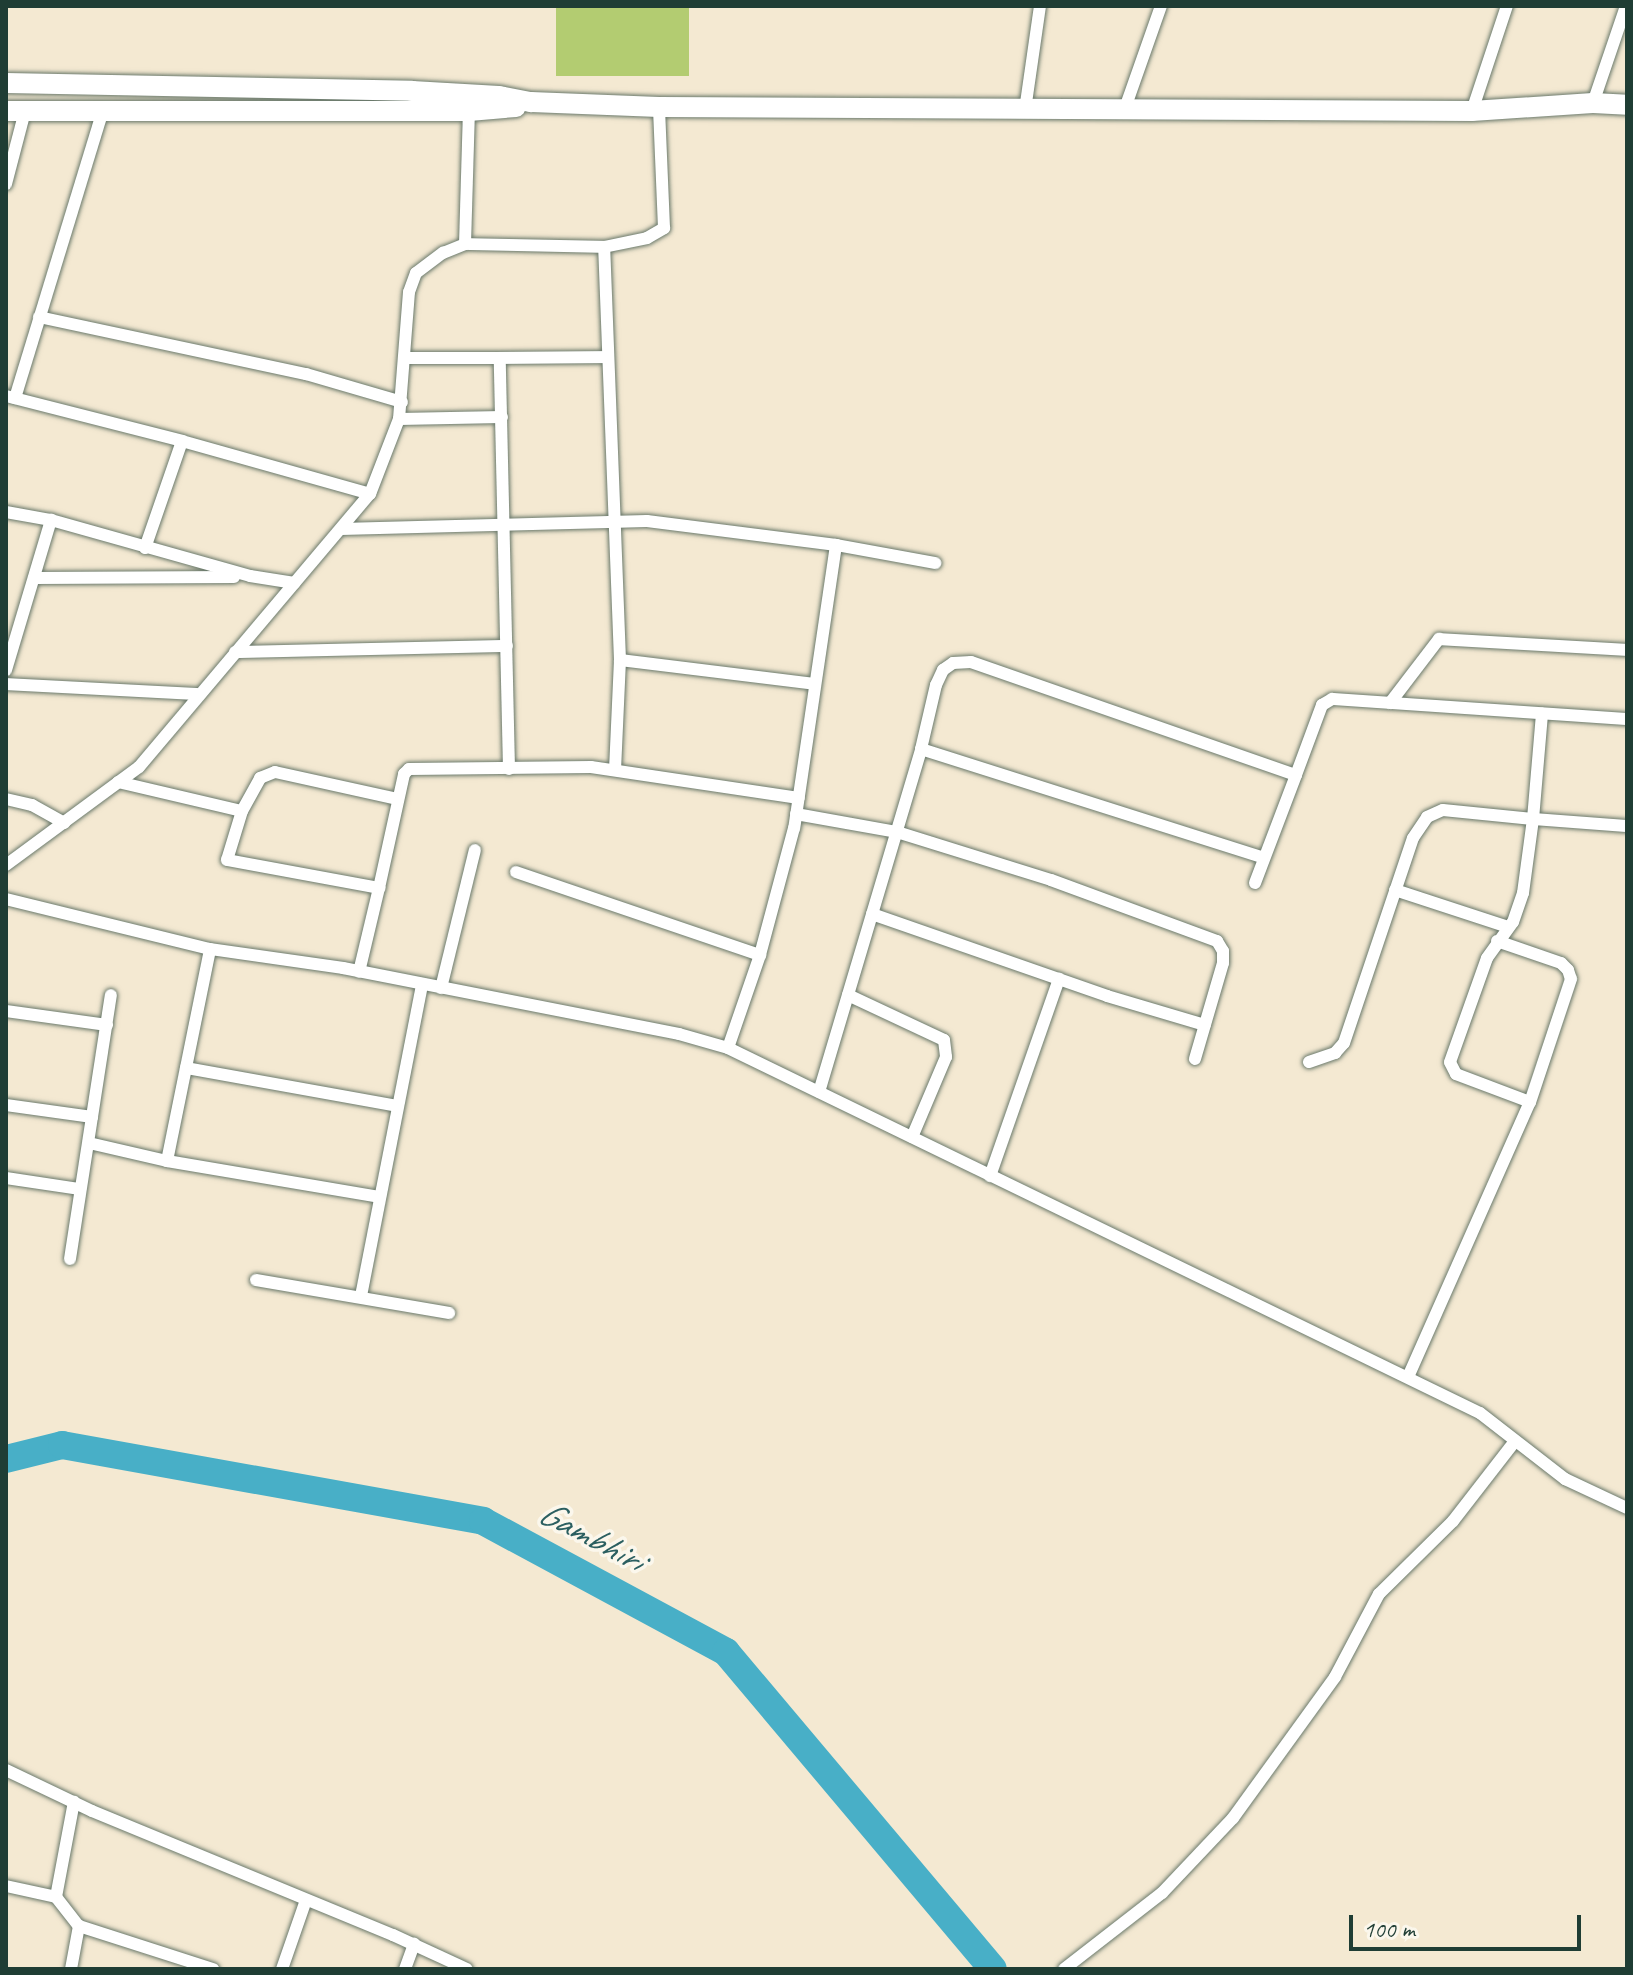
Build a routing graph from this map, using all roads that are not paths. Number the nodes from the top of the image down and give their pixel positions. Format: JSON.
{"nodes":[{"id":1,"x":1040,"y":6,"type":"edge"},
{"id":2,"x":1161,"y":6,"type":"edge"},
{"id":3,"x":1507,"y":6,"type":"edge"},
{"id":4,"x":1626,"y":6,"type":"edge"},
{"id":5,"x":6,"y":83,"type":"edge"},
{"id":6,"x":469,"y":103,"type":"junction"},
{"id":7,"x":1593,"y":103,"type":"junction"},
{"id":8,"x":1627,"y":105,"type":"edge"},
{"id":9,"x":659,"y":107,"type":"junction"},
{"id":10,"x":103,"y":110,"type":"junction"},
{"id":11,"x":1025,"y":110,"type":"junction"},
{"id":12,"x":15,"y":111,"type":"edge"},
{"id":13,"x":1124,"y":111,"type":"junction"},
{"id":14,"x":1472,"y":111,"type":"junction"},
{"id":15,"x":6,"y":184,"type":"edge"},
{"id":16,"x":465,"y":244,"type":"junction"},
{"id":17,"x":604,"y":247,"type":"junction"},
{"id":18,"x":39,"y":317,"type":"junction"},
{"id":19,"x":608,"y":357,"type":"junction"},
{"id":20,"x":406,"y":358,"type":"junction"},
{"id":21,"x":500,"y":358,"type":"junction"},
{"id":22,"x":10,"y":397,"type":"edge"},
{"id":23,"x":402,"y":402,"type":"junction"},
{"id":24,"x":502,"y":417,"type":"junction"},
{"id":25,"x":399,"y":419,"type":"junction"},
{"id":26,"x":182,"y":441,"type":"junction"},
{"id":27,"x":370,"y":494,"type":"junction"},
{"id":28,"x":6,"y":512,"type":"edge"},
{"id":29,"x":51,"y":520,"type":"junction"},
{"id":30,"x":614,"y":522,"type":"junction"},
{"id":31,"x":505,"y":525,"type":"junction"},
{"id":32,"x":341,"y":529,"type":"junction"},
{"id":33,"x":836,"y":545,"type":"junction"},
{"id":34,"x":145,"y":548,"type":"junction"},
{"id":35,"x":935,"y":563,"type":"dead end"},
{"id":36,"x":250,"y":576,"type":"junction"},
{"id":37,"x":34,"y":578,"type":"junction"},
{"id":38,"x":294,"y":583,"type":"junction"},
{"id":39,"x":507,"y":646,"type":"junction"},
{"id":40,"x":1627,"y":650,"type":"edge"},
{"id":41,"x":235,"y":652,"type":"junction"},
{"id":42,"x":620,"y":660,"type":"junction"},
{"id":43,"x":6,"y":670,"type":"edge"},
{"id":44,"x":6,"y":684,"type":"edge"},
{"id":45,"x":815,"y":684,"type":"junction"},
{"id":46,"x":200,"y":694,"type":"junction"},
{"id":47,"x":1390,"y":703,"type":"junction"},
{"id":48,"x":1542,"y":713,"type":"junction"},
{"id":49,"x":1627,"y":719,"type":"edge"},
{"id":50,"x":921,"y":749,"type":"junction"},
{"id":51,"x":509,"y":769,"type":"junction"},
{"id":52,"x":615,"y":770,"type":"junction"},
{"id":53,"x":1296,"y":775,"type":"junction"},
{"id":54,"x":118,"y":782,"type":"junction"},
{"id":55,"x":799,"y":798,"type":"junction"},
{"id":56,"x":6,"y":799,"type":"edge"},
{"id":57,"x":398,"y":799,"type":"junction"},
{"id":58,"x":242,"y":811,"type":"junction"},
{"id":59,"x":796,"y":814,"type":"junction"},
{"id":60,"x":1533,"y":819,"type":"junction"},
{"id":61,"x":64,"y":823,"type":"junction"},
{"id":62,"x":1627,"y":826,"type":"edge"},
{"id":63,"x":897,"y":832,"type":"junction"},
{"id":64,"x":475,"y":850,"type":"dead end"},
{"id":65,"x":1264,"y":858,"type":"junction"},
{"id":66,"x":6,"y":865,"type":"edge"},
{"id":67,"x":516,"y":872,"type":"dead end"},
{"id":68,"x":1255,"y":883,"type":"dead end"},
{"id":69,"x":379,"y":888,"type":"junction"},
{"id":70,"x":1395,"y":890,"type":"junction"},
{"id":71,"x":6,"y":899,"type":"edge"},
{"id":72,"x":872,"y":914,"type":"junction"},
{"id":73,"x":1508,"y":927,"type":"junction"},
{"id":74,"x":1497,"y":941,"type":"junction"},
{"id":75,"x":210,"y":949,"type":"junction"},
{"id":76,"x":760,"y":955,"type":"junction"},
{"id":77,"x":359,"y":972,"type":"junction"},
{"id":78,"x":1059,"y":979,"type":"junction"},
{"id":79,"x":422,"y":984,"type":"junction"},
{"id":80,"x":441,"y":988,"type":"junction"},
{"id":81,"x":111,"y":995,"type":"dead end"},
{"id":82,"x":848,"y":995,"type":"junction"},
{"id":83,"x":6,"y":1011,"type":"edge"},
{"id":84,"x":107,"y":1025,"type":"junction"},
{"id":85,"x":1205,"y":1025,"type":"junction"},
{"id":86,"x":728,"y":1048,"type":"junction"},
{"id":87,"x":1195,"y":1059,"type":"dead end"},
{"id":88,"x":1309,"y":1062,"type":"dead end"},
{"id":89,"x":186,"y":1068,"type":"junction"},
{"id":90,"x":819,"y":1092,"type":"junction"},
{"id":91,"x":1530,"y":1102,"type":"junction"},
{"id":92,"x":6,"y":1105,"type":"edge"},
{"id":93,"x":397,"y":1106,"type":"junction"},
{"id":94,"x":92,"y":1117,"type":"junction"},
{"id":95,"x":912,"y":1137,"type":"junction"},
{"id":96,"x":89,"y":1143,"type":"junction"},
{"id":97,"x":167,"y":1161,"type":"junction"},
{"id":98,"x":990,"y":1176,"type":"junction"},
{"id":99,"x":6,"y":1178,"type":"edge"},
{"id":100,"x":80,"y":1189,"type":"junction"},
{"id":101,"x":379,"y":1197,"type":"junction"},
{"id":102,"x":70,"y":1259,"type":"dead end"},
{"id":103,"x":256,"y":1280,"type":"dead end"},
{"id":104,"x":361,"y":1296,"type":"junction"},
{"id":105,"x":449,"y":1313,"type":"dead end"},
{"id":106,"x":1408,"y":1377,"type":"junction"},
{"id":107,"x":1515,"y":1441,"type":"junction"},
{"id":108,"x":1627,"y":1508,"type":"edge"},
{"id":109,"x":6,"y":1770,"type":"edge"},
{"id":110,"x":74,"y":1802,"type":"junction"},
{"id":111,"x":6,"y":1886,"type":"edge"},
{"id":112,"x":56,"y":1897,"type":"junction"},
{"id":113,"x":306,"y":1900,"type":"junction"},
{"id":114,"x":79,"y":1926,"type":"junction"},
{"id":115,"x":414,"y":1944,"type":"junction"},
{"id":116,"x":71,"y":1969,"type":"edge"},
{"id":117,"x":213,"y":1969,"type":"edge"},
{"id":118,"x":282,"y":1969,"type":"edge"},
{"id":119,"x":405,"y":1969,"type":"edge"},
{"id":120,"x":467,"y":1969,"type":"edge"},
{"id":121,"x":1064,"y":1969,"type":"edge"}],
"edges":[{"from":1,"to":11,"type":"street"},
{"from":2,"to":13,"type":"street"},
{"from":3,"to":14,"type":"street"},
{"from":4,"to":7,"type":"street"},
{"from":5,"to":6,"type":"main road"},
{"from":6,"to":9,"type":"main road"},
{"from":6,"to":10,"type":"main road"},
{"from":6,"to":16,"type":"street"},
{"from":7,"to":8,"type":"main road"},
{"from":7,"to":14,"type":"main road"},
{"from":9,"to":11,"type":"main road"},
{"from":9,"to":17,"type":"street"},
{"from":10,"to":12,"type":"main road"},
{"from":10,"to":18,"type":"street"},
{"from":11,"to":13,"type":"main road"},
{"from":12,"to":15,"type":"street"},
{"from":13,"to":14,"type":"main road"},
{"from":16,"to":17,"type":"street"},
{"from":16,"to":20,"type":"street"},
{"from":17,"to":19,"type":"street"},
{"from":18,"to":22,"type":"street"},
{"from":18,"to":23,"type":"street"},
{"from":19,"to":21,"type":"street"},
{"from":19,"to":30,"type":"street"},
{"from":20,"to":21,"type":"street"},
{"from":20,"to":23,"type":"street"},
{"from":21,"to":24,"type":"street"},
{"from":22,"to":26,"type":"street"},
{"from":23,"to":25,"type":"street"},
{"from":24,"to":25,"type":"street"},
{"from":24,"to":31,"type":"street"},
{"from":25,"to":27,"type":"street"},
{"from":26,"to":27,"type":"street"},
{"from":26,"to":34,"type":"street"},
{"from":27,"to":32,"type":"street"},
{"from":28,"to":29,"type":"street"},
{"from":29,"to":34,"type":"street"},
{"from":29,"to":37,"type":"street"},
{"from":30,"to":31,"type":"street"},
{"from":30,"to":33,"type":"street"},
{"from":30,"to":42,"type":"street"},
{"from":31,"to":32,"type":"street"},
{"from":31,"to":39,"type":"street"},
{"from":32,"to":38,"type":"street"},
{"from":33,"to":35,"type":"street"},
{"from":33,"to":45,"type":"street"},
{"from":34,"to":36,"type":"street"},
{"from":36,"to":37,"type":"street"},
{"from":36,"to":38,"type":"street"},
{"from":37,"to":43,"type":"street"},
{"from":38,"to":41,"type":"street"},
{"from":39,"to":41,"type":"street"},
{"from":39,"to":51,"type":"street"},
{"from":40,"to":47,"type":"street"},
{"from":41,"to":46,"type":"street"},
{"from":42,"to":45,"type":"street"},
{"from":42,"to":52,"type":"street"},
{"from":44,"to":46,"type":"street"},
{"from":45,"to":55,"type":"street"},
{"from":46,"to":54,"type":"street"},
{"from":47,"to":48,"type":"street"},
{"from":47,"to":53,"type":"street"},
{"from":48,"to":49,"type":"street"},
{"from":48,"to":60,"type":"street"},
{"from":50,"to":53,"type":"street"},
{"from":50,"to":63,"type":"street"},
{"from":50,"to":65,"type":"street"},
{"from":51,"to":52,"type":"street"},
{"from":51,"to":57,"type":"street"},
{"from":52,"to":55,"type":"street"},
{"from":53,"to":65,"type":"street"},
{"from":54,"to":58,"type":"street"},
{"from":54,"to":61,"type":"street"},
{"from":55,"to":59,"type":"street"},
{"from":56,"to":61,"type":"street"},
{"from":57,"to":58,"type":"street"},
{"from":57,"to":69,"type":"street"},
{"from":58,"to":69,"type":"street"},
{"from":59,"to":63,"type":"street"},
{"from":59,"to":76,"type":"street"},
{"from":60,"to":62,"type":"street"},
{"from":60,"to":70,"type":"street"},
{"from":60,"to":73,"type":"street"},
{"from":61,"to":66,"type":"street"},
{"from":63,"to":72,"type":"street"},
{"from":63,"to":85,"type":"street"},
{"from":64,"to":80,"type":"street"},
{"from":65,"to":68,"type":"street"},
{"from":67,"to":76,"type":"street"},
{"from":69,"to":77,"type":"street"},
{"from":70,"to":73,"type":"street"},
{"from":70,"to":88,"type":"street"},
{"from":71,"to":75,"type":"street"},
{"from":72,"to":78,"type":"street"},
{"from":72,"to":82,"type":"street"},
{"from":73,"to":74,"type":"street"},
{"from":74,"to":91,"type":"street"},
{"from":74,"to":91,"type":"street"},
{"from":75,"to":77,"type":"street"},
{"from":75,"to":89,"type":"street"},
{"from":76,"to":86,"type":"street"},
{"from":77,"to":79,"type":"street"},
{"from":78,"to":85,"type":"street"},
{"from":78,"to":98,"type":"street"},
{"from":79,"to":80,"type":"street"},
{"from":79,"to":93,"type":"street"},
{"from":80,"to":86,"type":"street"},
{"from":81,"to":84,"type":"street"},
{"from":82,"to":90,"type":"street"},
{"from":82,"to":95,"type":"street"},
{"from":83,"to":84,"type":"street"},
{"from":84,"to":94,"type":"street"},
{"from":85,"to":87,"type":"street"},
{"from":86,"to":90,"type":"street"},
{"from":89,"to":93,"type":"street"},
{"from":89,"to":97,"type":"street"},
{"from":90,"to":95,"type":"street"},
{"from":91,"to":106,"type":"street"},
{"from":92,"to":94,"type":"street"},
{"from":93,"to":101,"type":"street"},
{"from":94,"to":96,"type":"street"},
{"from":95,"to":98,"type":"street"},
{"from":96,"to":97,"type":"street"},
{"from":96,"to":100,"type":"street"},
{"from":97,"to":101,"type":"street"},
{"from":98,"to":106,"type":"street"},
{"from":99,"to":100,"type":"street"},
{"from":100,"to":102,"type":"street"},
{"from":101,"to":104,"type":"street"},
{"from":103,"to":104,"type":"street"},
{"from":104,"to":105,"type":"street"},
{"from":106,"to":107,"type":"street"},
{"from":107,"to":108,"type":"street"},
{"from":107,"to":121,"type":"street"},
{"from":109,"to":110,"type":"street"},
{"from":110,"to":112,"type":"street"},
{"from":110,"to":113,"type":"street"},
{"from":111,"to":112,"type":"street"},
{"from":112,"to":114,"type":"street"},
{"from":113,"to":115,"type":"street"},
{"from":113,"to":118,"type":"street"},
{"from":114,"to":116,"type":"street"},
{"from":114,"to":117,"type":"street"},
{"from":115,"to":119,"type":"street"},
{"from":115,"to":120,"type":"street"}]}
